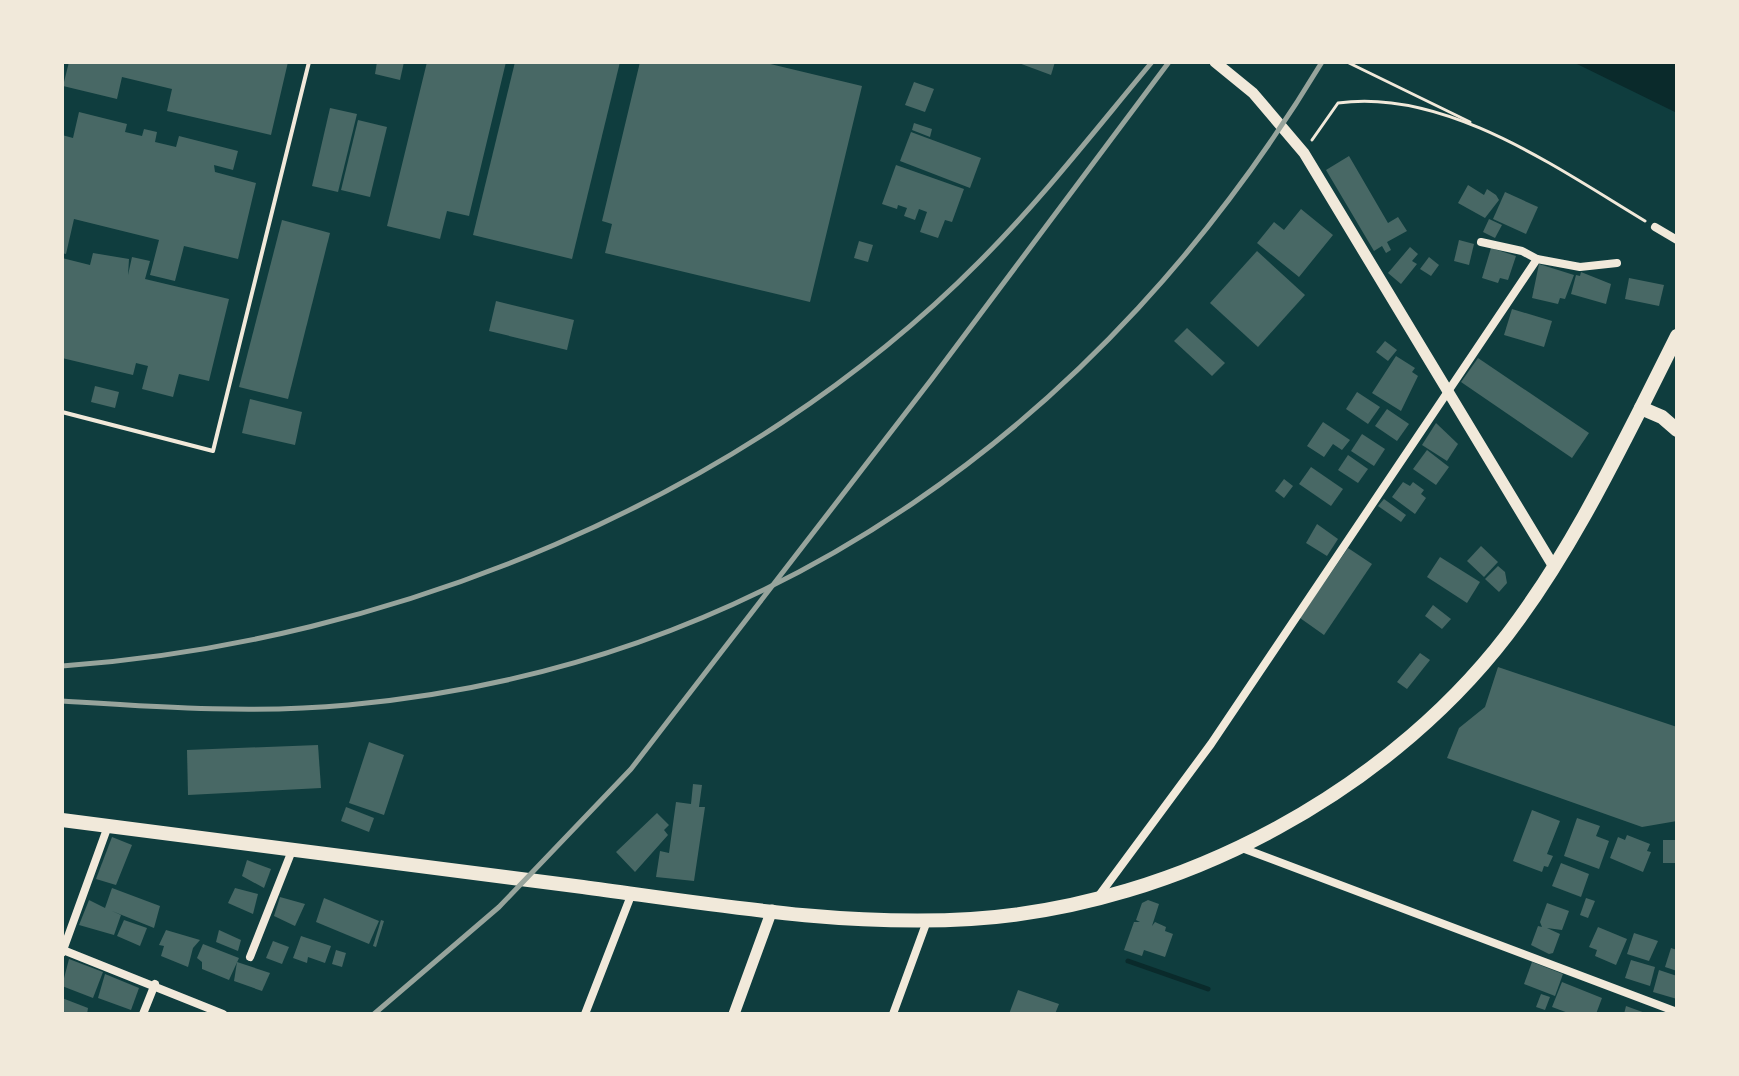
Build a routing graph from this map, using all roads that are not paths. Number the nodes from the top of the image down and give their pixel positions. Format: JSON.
{"nodes":[{"id":1,"x":309,"y":62,"type":"edge"},
{"id":2,"x":1215,"y":62,"type":"edge"},
{"id":3,"x":1655,"y":227,"type":"road end"},
{"id":4,"x":1677,"y":240,"type":"edge"},
{"id":5,"x":1481,"y":242,"type":"dead end"},
{"id":6,"x":1537,"y":259,"type":"junction"},
{"id":7,"x":1617,"y":263,"type":"dead end"},
{"id":8,"x":1677,"y":336,"type":"edge"},
{"id":9,"x":1446,"y":394,"type":"junction"},
{"id":10,"x":1641,"y":408,"type":"junction"},
{"id":11,"x":62,"y":412,"type":"edge"},
{"id":12,"x":1677,"y":430,"type":"edge"},
{"id":13,"x":1554,"y":567,"type":"junction"},
{"id":14,"x":62,"y":820,"type":"edge"},
{"id":15,"x":108,"y":826,"type":"junction"},
{"id":16,"x":293,"y":848,"type":"junction"},
{"id":17,"x":1242,"y":848,"type":"junction"},
{"id":18,"x":632,"y":893,"type":"junction"},
{"id":19,"x":1097,"y":900,"type":"junction"},
{"id":20,"x":772,"y":910,"type":"junction"},
{"id":21,"x":927,"y":921,"type":"junction"},
{"id":22,"x":63,"y":951,"type":"edge"},
{"id":23,"x":250,"y":957,"type":"dead end"},
{"id":24,"x":155,"y":984,"type":"junction"},
{"id":25,"x":1677,"y":1012,"type":"edge"},
{"id":26,"x":143,"y":1014,"type":"edge"},
{"id":27,"x":223,"y":1014,"type":"edge"},
{"id":28,"x":585,"y":1014,"type":"edge"},
{"id":29,"x":734,"y":1014,"type":"edge"},
{"id":30,"x":893,"y":1014,"type":"edge"}],
"edges":[{"from":1,"to":11,"type":"lane"},
{"from":2,"to":9,"type":"street"},
{"from":3,"to":4,"type":"street"},
{"from":5,"to":6,"type":"street"},
{"from":6,"to":7,"type":"street"},
{"from":6,"to":9,"type":"street"},
{"from":8,"to":10,"type":"main road"},
{"from":9,"to":13,"type":"street"},
{"from":9,"to":19,"type":"street"},
{"from":10,"to":12,"type":"main road"},
{"from":10,"to":13,"type":"main road"},
{"from":13,"to":17,"type":"main road"},
{"from":14,"to":15,"type":"main road"},
{"from":15,"to":16,"type":"main road"},
{"from":15,"to":22,"type":"street"},
{"from":16,"to":18,"type":"main road"},
{"from":16,"to":23,"type":"street"},
{"from":17,"to":19,"type":"main road"},
{"from":17,"to":25,"type":"street"},
{"from":18,"to":20,"type":"main road"},
{"from":18,"to":28,"type":"street"},
{"from":19,"to":21,"type":"main road"},
{"from":20,"to":21,"type":"main road"},
{"from":20,"to":29,"type":"street"},
{"from":21,"to":30,"type":"street"},
{"from":22,"to":24,"type":"street"},
{"from":24,"to":26,"type":"street"},
{"from":24,"to":27,"type":"street"}]}
